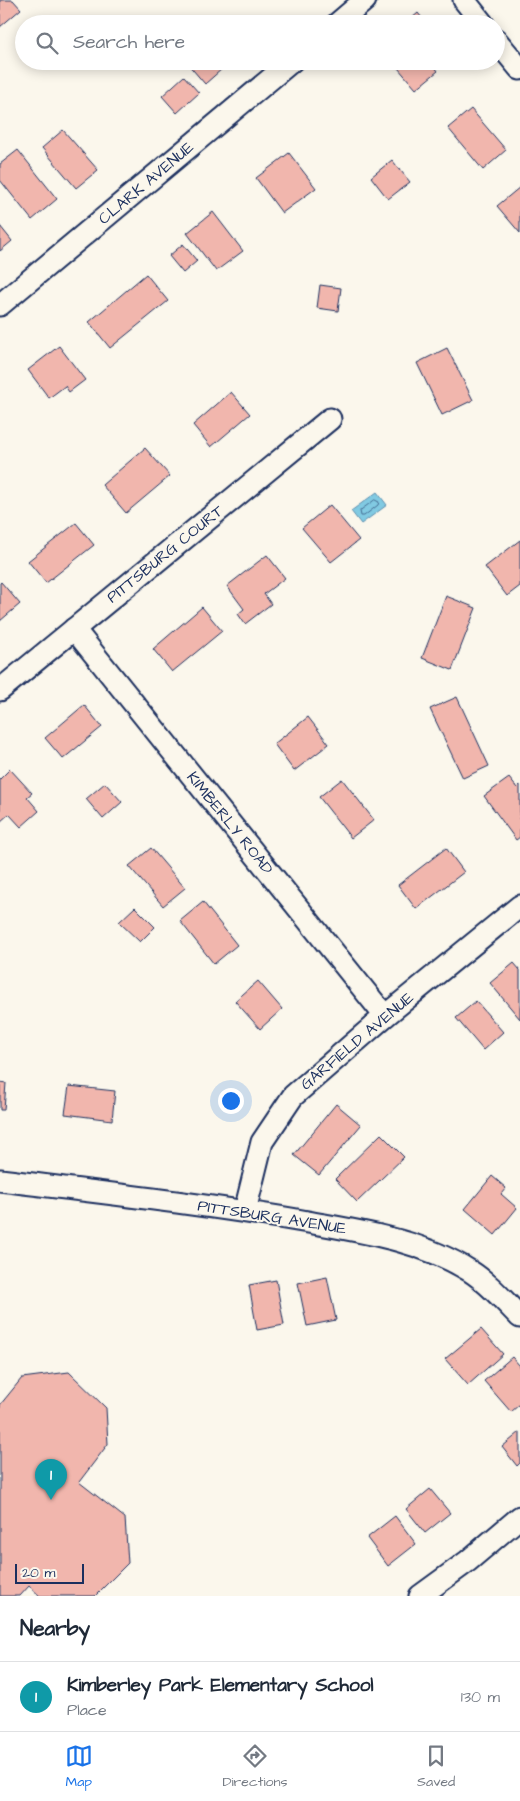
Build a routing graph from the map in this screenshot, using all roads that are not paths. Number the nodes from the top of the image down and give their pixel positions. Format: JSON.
{"nodes":[{"id":1,"x":365,"y":0,"type":"edge"},
{"id":2,"x":464,"y":0,"type":"edge"},
{"id":3,"x":348,"y":15,"type":"edge"},
{"id":4,"x":476,"y":15,"type":"edge"},
{"id":5,"x":505,"y":51,"type":"edge"},
{"id":6,"x":520,"y":69,"type":"edge"},
{"id":7,"x":281,"y":70,"type":"edge"},
{"id":8,"x":0,"y":304,"type":"edge"},
{"id":9,"x":330,"y":419,"type":"dead end"},
{"id":10,"x":74,"y":629,"type":"junction"},
{"id":11,"x":0,"y":690,"type":"edge"},
{"id":12,"x":520,"y":906,"type":"edge"},
{"id":13,"x":385,"y":1016,"type":"junction"},
{"id":14,"x":0,"y":1180,"type":"edge"},
{"id":15,"x":244,"y":1211,"type":"junction"},
{"id":16,"x":520,"y":1317,"type":"edge"},
{"id":17,"x":520,"y":1517,"type":"edge"},
{"id":18,"x":420,"y":1596,"type":"edge"}],
"edges":[{"from":1,"to":3,"type":"street"},
{"from":2,"to":4,"type":"street"},
{"from":5,"to":6,"type":"street"},
{"from":7,"to":8,"type":"street","name":"CLARK AVENUE"},
{"from":9,"to":10,"type":"street","name":"PITTSBURG COURT"},
{"from":10,"to":11,"type":"street","name":"PITTSBURG COURT"},
{"from":10,"to":13,"type":"street","name":"KIMBERLY ROAD"},
{"from":12,"to":13,"type":"street","name":"GARFIELD AVENUE"},
{"from":13,"to":15,"type":"street","name":"GARFIELD AVENUE"},
{"from":14,"to":15,"type":"street","name":"PITTSBURG AVENUE"},
{"from":15,"to":16,"type":"street","name":"PITTSBURG AVENUE"},
{"from":17,"to":18,"type":"street"}]}
